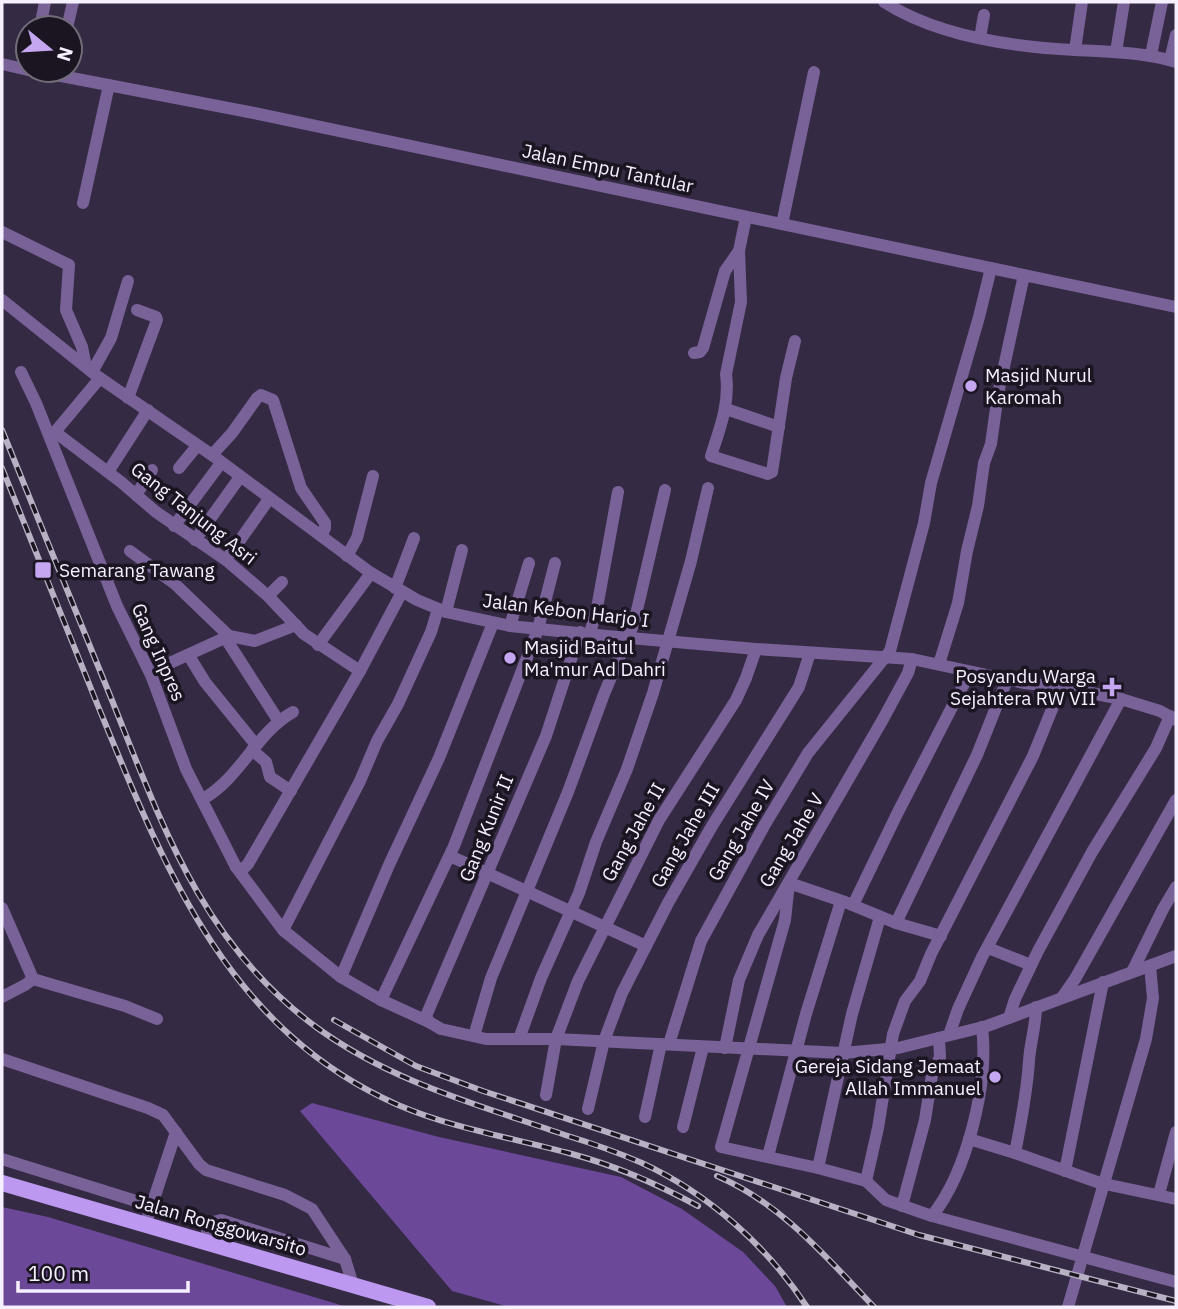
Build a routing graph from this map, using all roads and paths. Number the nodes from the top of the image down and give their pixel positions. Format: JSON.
{"nodes":[{"id":1,"x":884,"y":2,"type":"edge"},
{"id":2,"x":1082,"y":2,"type":"edge"},
{"id":3,"x":1124,"y":2,"type":"edge"},
{"id":4,"x":1162,"y":2,"type":"edge"},
{"id":5,"x":984,"y":15,"type":"dead end"},
{"id":6,"x":1176,"y":35,"type":"edge"},
{"id":7,"x":980,"y":38,"type":"junction"},
{"id":8,"x":1075,"y":50,"type":"junction"},
{"id":9,"x":1116,"y":52,"type":"junction"},
{"id":10,"x":1151,"y":55,"type":"junction"},
{"id":11,"x":1173,"y":61,"type":"edge"},
{"id":12,"x":814,"y":72,"type":"dead end"},
{"id":13,"x":84,"y":79,"type":"edge"},
{"id":14,"x":109,"y":85,"type":"junction"},
{"id":15,"x":83,"y":203,"type":"dead end"},
{"id":16,"x":746,"y":217,"type":"junction"},
{"id":17,"x":782,"y":224,"type":"junction"},
{"id":18,"x":2,"y":232,"type":"edge"},
{"id":19,"x":739,"y":251,"type":"junction"},
{"id":20,"x":991,"y":268,"type":"junction"},
{"id":21,"x":1024,"y":275,"type":"junction"},
{"id":22,"x":128,"y":281,"type":"dead end"},
{"id":23,"x":2,"y":300,"type":"edge"},
{"id":24,"x":1176,"y":307,"type":"edge"},
{"id":25,"x":137,"y":310,"type":"dead end"},
{"id":26,"x":795,"y":341,"type":"dead end"},
{"id":27,"x":694,"y":354,"type":"dead end"},
{"id":28,"x":22,"y":372,"type":"dead end"},
{"id":29,"x":93,"y":373,"type":"junction"},
{"id":30,"x":128,"y":398,"type":"junction"},
{"id":31,"x":726,"y":409,"type":"junction"},
{"id":32,"x":148,"y":410,"type":"junction"},
{"id":33,"x":779,"y":427,"type":"junction"},
{"id":34,"x":52,"y":434,"type":"junction"},
{"id":35,"x":197,"y":446,"type":"junction"},
{"id":36,"x":216,"y":459,"type":"junction"},
{"id":37,"x":179,"y":468,"type":"dead end"},
{"id":38,"x":152,"y":470,"type":"dead end"},
{"id":39,"x":108,"y":472,"type":"junction"},
{"id":40,"x":373,"y":476,"type":"dead end"},
{"id":41,"x":240,"y":477,"type":"junction"},
{"id":42,"x":708,"y":488,"type":"dead end"},
{"id":43,"x":665,"y":490,"type":"dead end"},
{"id":44,"x":618,"y":492,"type":"dead end"},
{"id":45,"x":135,"y":495,"type":"junction"},
{"id":46,"x":270,"y":499,"type":"junction"},
{"id":47,"x":174,"y":526,"type":"junction"},
{"id":48,"x":321,"y":536,"type":"junction"},
{"id":49,"x":414,"y":538,"type":"dead end"},
{"id":50,"x":195,"y":540,"type":"junction"},
{"id":51,"x":462,"y":550,"type":"dead end"},
{"id":52,"x":130,"y":551,"type":"dead end"},
{"id":53,"x":347,"y":556,"type":"junction"},
{"id":54,"x":226,"y":560,"type":"junction"},
{"id":55,"x":529,"y":563,"type":"dead end"},
{"id":56,"x":555,"y":563,"type":"dead end"},
{"id":57,"x":371,"y":573,"type":"junction"},
{"id":58,"x":282,"y":582,"type":"dead end"},
{"id":59,"x":398,"y":590,"type":"junction"},
{"id":60,"x":268,"y":596,"type":"junction"},
{"id":61,"x":442,"y":610,"type":"junction"},
{"id":62,"x":493,"y":623,"type":"junction"},
{"id":63,"x":296,"y":625,"type":"junction"},
{"id":64,"x":510,"y":626,"type":"junction"},
{"id":65,"x":538,"y":629,"type":"junction"},
{"id":66,"x":585,"y":633,"type":"junction"},
{"id":67,"x":228,"y":637,"type":"junction"},
{"id":68,"x":629,"y":638,"type":"junction"},
{"id":69,"x":669,"y":641,"type":"junction"},
{"id":70,"x":318,"y":645,"type":"junction"},
{"id":71,"x":756,"y":649,"type":"junction"},
{"id":72,"x":810,"y":653,"type":"junction"},
{"id":73,"x":189,"y":656,"type":"junction"},
{"id":74,"x":886,"y":657,"type":"junction"},
{"id":75,"x":912,"y":659,"type":"junction"},
{"id":76,"x":939,"y":664,"type":"junction"},
{"id":77,"x":360,"y":671,"type":"junction"},
{"id":78,"x":970,"y":672,"type":"junction"},
{"id":79,"x":151,"y":675,"type":"junction"},
{"id":80,"x":1007,"y":680,"type":"junction"},
{"id":81,"x":1061,"y":687,"type":"junction"},
{"id":82,"x":1121,"y":699,"type":"junction"},
{"id":83,"x":293,"y":712,"type":"dead end"},
{"id":84,"x":1173,"y":718,"type":"edge"},
{"id":85,"x":278,"y":720,"type":"junction"},
{"id":86,"x":254,"y":747,"type":"junction"},
{"id":87,"x":291,"y":791,"type":"junction"},
{"id":88,"x":203,"y":799,"type":"junction"},
{"id":89,"x":1176,"y":800,"type":"edge"},
{"id":90,"x":450,"y":856,"type":"junction"},
{"id":91,"x":236,"y":867,"type":"junction"},
{"id":92,"x":488,"y":874,"type":"junction"},
{"id":93,"x":789,"y":883,"type":"junction"},
{"id":94,"x":1176,"y":887,"type":"edge"},
{"id":95,"x":527,"y":892,"type":"junction"},
{"id":96,"x":847,"y":903,"type":"junction"},
{"id":97,"x":2,"y":908,"type":"edge"},
{"id":98,"x":571,"y":912,"type":"junction"},
{"id":99,"x":880,"y":917,"type":"junction"},
{"id":100,"x":896,"y":923,"type":"junction"},
{"id":101,"x":605,"y":927,"type":"junction"},
{"id":102,"x":283,"y":930,"type":"junction"},
{"id":103,"x":941,"y":936,"type":"junction"},
{"id":104,"x":646,"y":946,"type":"junction"},
{"id":105,"x":988,"y":948,"type":"junction"},
{"id":106,"x":1176,"y":957,"type":"edge"},
{"id":107,"x":1031,"y":965,"type":"junction"},
{"id":108,"x":1150,"y":965,"type":"junction"},
{"id":109,"x":1132,"y":972,"type":"junction"},
{"id":110,"x":341,"y":977,"type":"junction"},
{"id":111,"x":33,"y":979,"type":"junction"},
{"id":112,"x":1103,"y":982,"type":"junction"},
{"id":113,"x":2,"y":996,"type":"edge"},
{"id":114,"x":1063,"y":997,"type":"junction"},
{"id":115,"x":382,"y":1000,"type":"junction"},
{"id":116,"x":1036,"y":1007,"type":"junction"},
{"id":117,"x":1009,"y":1018,"type":"junction"},
{"id":118,"x":156,"y":1019,"type":"dead end"},
{"id":119,"x":435,"y":1026,"type":"junction"},
{"id":120,"x":982,"y":1027,"type":"junction"},
{"id":121,"x":474,"y":1036,"type":"junction"},
{"id":122,"x":944,"y":1037,"type":"junction"},
{"id":123,"x":519,"y":1039,"type":"junction"},
{"id":124,"x":555,"y":1039,"type":"junction"},
{"id":125,"x":604,"y":1041,"type":"junction"},
{"id":126,"x":665,"y":1044,"type":"junction"},
{"id":127,"x":703,"y":1047,"type":"junction"},
{"id":128,"x":725,"y":1048,"type":"junction"},
{"id":129,"x":890,"y":1049,"type":"junction"},
{"id":130,"x":749,"y":1050,"type":"junction"},
{"id":131,"x":795,"y":1052,"type":"junction"},
{"id":132,"x":844,"y":1053,"type":"junction"},
{"id":133,"x":2,"y":1059,"type":"edge"},
{"id":134,"x":546,"y":1095,"type":"dead end"},
{"id":135,"x":588,"y":1109,"type":"dead end"},
{"id":136,"x":645,"y":1117,"type":"dead end"},
{"id":137,"x":683,"y":1127,"type":"dead end"},
{"id":138,"x":176,"y":1132,"type":"junction"},
{"id":139,"x":1176,"y":1132,"type":"edge"},
{"id":140,"x":969,"y":1139,"type":"junction"},
{"id":141,"x":1015,"y":1153,"type":"junction"},
{"id":142,"x":768,"y":1156,"type":"junction"},
{"id":143,"x":2,"y":1159,"type":"edge"},
{"id":144,"x":818,"y":1168,"type":"junction"},
{"id":145,"x":1065,"y":1171,"type":"junction"},
{"id":146,"x":866,"y":1181,"type":"junction"},
{"id":147,"x":2,"y":1183,"type":"edge"},
{"id":148,"x":1105,"y":1184,"type":"junction"},
{"id":149,"x":1159,"y":1194,"type":"junction"},
{"id":150,"x":1176,"y":1199,"type":"edge"},
{"id":151,"x":152,"y":1206,"type":"junction"},
{"id":152,"x":902,"y":1206,"type":"junction"},
{"id":153,"x":932,"y":1216,"type":"junction"},
{"id":154,"x":145,"y":1226,"type":"junction"},
{"id":155,"x":205,"y":1243,"type":"junction"},
{"id":156,"x":1082,"y":1255,"type":"junction"},
{"id":157,"x":345,"y":1259,"type":"junction"},
{"id":158,"x":1176,"y":1282,"type":"edge"},
{"id":159,"x":353,"y":1285,"type":"junction"},
{"id":160,"x":428,"y":1307,"type":"edge"},
{"id":161,"x":1068,"y":1307,"type":"edge"}],
"edges":[{"from":1,"to":7,"type":"street"},
{"from":2,"to":8,"type":"street"},
{"from":3,"to":9,"type":"street"},
{"from":4,"to":10,"type":"street"},
{"from":5,"to":7,"type":"street"},
{"from":6,"to":11,"type":"street"},
{"from":7,"to":8,"type":"street"},
{"from":8,"to":9,"type":"street"},
{"from":9,"to":10,"type":"street"},
{"from":10,"to":11,"type":"street"},
{"from":12,"to":17,"type":"street"},
{"from":13,"to":14,"type":"street","name":"Jalan Empu Tantular"},
{"from":14,"to":15,"type":"street"},
{"from":14,"to":16,"type":"street","name":"Jalan Empu Tantular"},
{"from":16,"to":17,"type":"street","name":"Jalan Empu Tantular"},
{"from":16,"to":19,"type":"street"},
{"from":17,"to":20,"type":"street","name":"Jalan Empu Tantular"},
{"from":18,"to":29,"type":"street"},
{"from":19,"to":27,"type":"street"},
{"from":19,"to":31,"type":"street"},
{"from":20,"to":21,"type":"street","name":"Jalan Empu Tantular"},
{"from":20,"to":74,"type":"street"},
{"from":21,"to":24,"type":"street","name":"Jalan Empu Tantular"},
{"from":21,"to":76,"type":"street"},
{"from":22,"to":29,"type":"street"},
{"from":23,"to":29,"type":"street","name":"Jalan Kebon Harjo I"},
{"from":25,"to":30,"type":"street"},
{"from":26,"to":33,"type":"street"},
{"from":28,"to":34,"type":"street","name":"Gang Inpres"},
{"from":29,"to":30,"type":"street","name":"Jalan Kebon Harjo I"},
{"from":29,"to":34,"type":"street"},
{"from":30,"to":32,"type":"street","name":"Jalan Kebon Harjo I"},
{"from":31,"to":33,"type":"street"},
{"from":31,"to":33,"type":"street"},
{"from":32,"to":35,"type":"street","name":"Jalan Kebon Harjo I"},
{"from":32,"to":39,"type":"street"},
{"from":34,"to":39,"type":"street","name":"Gang Tanjung Asri"},
{"from":34,"to":79,"type":"street","name":"Gang Inpres"},
{"from":35,"to":36,"type":"street","name":"Jalan Kebon Harjo I"},
{"from":35,"to":37,"type":"street"},
{"from":36,"to":41,"type":"street","name":"Jalan Kebon Harjo I"},
{"from":36,"to":47,"type":"street"},
{"from":36,"to":48,"type":"street"},
{"from":38,"to":45,"type":"street"},
{"from":39,"to":45,"type":"street","name":"Gang Tanjung Asri"},
{"from":40,"to":53,"type":"street"},
{"from":41,"to":46,"type":"street","name":"Jalan Kebon Harjo I"},
{"from":41,"to":50,"type":"street"},
{"from":42,"to":69,"type":"street"},
{"from":43,"to":68,"type":"street"},
{"from":44,"to":66,"type":"street","name":"Gang Kunir II"},
{"from":45,"to":47,"type":"street","name":"Gang Tanjung Asri"},
{"from":46,"to":48,"type":"street","name":"Jalan Kebon Harjo I"},
{"from":46,"to":54,"type":"street"},
{"from":47,"to":50,"type":"street","name":"Gang Tanjung Asri"},
{"from":48,"to":53,"type":"street","name":"Jalan Kebon Harjo I"},
{"from":49,"to":59,"type":"street"},
{"from":50,"to":54,"type":"street","name":"Gang Tanjung Asri"},
{"from":51,"to":61,"type":"street"},
{"from":52,"to":67,"type":"street"},
{"from":53,"to":57,"type":"street","name":"Jalan Kebon Harjo I"},
{"from":54,"to":60,"type":"street","name":"Gang Tanjung Asri"},
{"from":55,"to":64,"type":"street"},
{"from":56,"to":65,"type":"street"},
{"from":57,"to":59,"type":"street","name":"Jalan Kebon Harjo I"},
{"from":57,"to":70,"type":"street"},
{"from":58,"to":60,"type":"street"},
{"from":59,"to":61,"type":"street","name":"Jalan Kebon Harjo I"},
{"from":59,"to":77,"type":"street"},
{"from":60,"to":63,"type":"street","name":"Gang Tanjung Asri"},
{"from":61,"to":62,"type":"street","name":"Jalan Kebon Harjo I"},
{"from":61,"to":102,"type":"street"},
{"from":62,"to":64,"type":"street","name":"Jalan Kebon Harjo I"},
{"from":62,"to":110,"type":"street"},
{"from":63,"to":67,"type":"street"},
{"from":63,"to":70,"type":"street","name":"Gang Tanjung Asri"},
{"from":64,"to":65,"type":"street","name":"Jalan Kebon Harjo I"},
{"from":65,"to":66,"type":"street","name":"Jalan Kebon Harjo I"},
{"from":65,"to":90,"type":"street"},
{"from":66,"to":68,"type":"street","name":"Jalan Kebon Harjo I"},
{"from":66,"to":92,"type":"street","name":"Gang Kunir II"},
{"from":67,"to":73,"type":"street"},
{"from":67,"to":85,"type":"street"},
{"from":68,"to":69,"type":"street","name":"Jalan Kebon Harjo I"},
{"from":68,"to":95,"type":"street"},
{"from":69,"to":71,"type":"street","name":"Jalan Kebon Harjo I"},
{"from":69,"to":98,"type":"street"},
{"from":70,"to":77,"type":"street","name":"Gang Tanjung Asri"},
{"from":71,"to":72,"type":"street","name":"Jalan Kebon Harjo I"},
{"from":71,"to":101,"type":"street","name":"Gang Jahe II"},
{"from":72,"to":74,"type":"street","name":"Jalan Kebon Harjo I"},
{"from":72,"to":104,"type":"street","name":"Gang Jahe III"},
{"from":73,"to":79,"type":"street"},
{"from":73,"to":86,"type":"street"},
{"from":74,"to":75,"type":"street","name":"Jalan Kebon Harjo I"},
{"from":74,"to":126,"type":"street","name":"Gang Jahe IV"},
{"from":75,"to":76,"type":"street","name":"Jalan Kebon Harjo I"},
{"from":75,"to":93,"type":"street","name":"Gang Jahe V"},
{"from":76,"to":78,"type":"street","name":"Jalan Kebon Harjo I"},
{"from":77,"to":87,"type":"street"},
{"from":78,"to":80,"type":"street","name":"Jalan Kebon Harjo I"},
{"from":78,"to":96,"type":"street"},
{"from":79,"to":88,"type":"street","name":"Gang Inpres"},
{"from":80,"to":81,"type":"street","name":"Jalan Kebon Harjo I"},
{"from":80,"to":100,"type":"street"},
{"from":81,"to":82,"type":"street","name":"Jalan Kebon Harjo I"},
{"from":81,"to":103,"type":"street"},
{"from":82,"to":84,"type":"street","name":"Jalan Kebon Harjo I"},
{"from":82,"to":105,"type":"street"},
{"from":83,"to":85,"type":"street"},
{"from":84,"to":107,"type":"street"},
{"from":85,"to":86,"type":"street"},
{"from":86,"to":87,"type":"street"},
{"from":86,"to":88,"type":"street"},
{"from":87,"to":91,"type":"street"},
{"from":88,"to":91,"type":"street","name":"Gang Inpres"},
{"from":89,"to":114,"type":"street"},
{"from":90,"to":92,"type":"street"},
{"from":90,"to":115,"type":"street"},
{"from":91,"to":102,"type":"street","name":"Gang Inpres"},
{"from":92,"to":95,"type":"street"},
{"from":92,"to":119,"type":"street","name":"Gang Kunir II"},
{"from":93,"to":96,"type":"street"},
{"from":93,"to":128,"type":"street","name":"Gang Jahe V"},
{"from":93,"to":130,"type":"street"},
{"from":94,"to":109,"type":"street"},
{"from":95,"to":98,"type":"street"},
{"from":95,"to":121,"type":"street"},
{"from":96,"to":99,"type":"street"},
{"from":96,"to":131,"type":"street"},
{"from":97,"to":111,"type":"street"},
{"from":98,"to":101,"type":"street"},
{"from":98,"to":123,"type":"street"},
{"from":99,"to":100,"type":"street"},
{"from":99,"to":132,"type":"street"},
{"from":100,"to":103,"type":"street"},
{"from":101,"to":104,"type":"street"},
{"from":101,"to":124,"type":"street","name":"Gang Jahe II"},
{"from":102,"to":110,"type":"street","name":"Gang Inpres"},
{"from":103,"to":129,"type":"street"},
{"from":104,"to":125,"type":"street","name":"Gang Jahe III"},
{"from":105,"to":107,"type":"street"},
{"from":105,"to":122,"type":"street"},
{"from":106,"to":108,"type":"street","name":"Gang Inpres"},
{"from":107,"to":117,"type":"street"},
{"from":108,"to":109,"type":"street","name":"Gang Inpres"},
{"from":108,"to":148,"type":"street"},
{"from":109,"to":112,"type":"street","name":"Gang Inpres"},
{"from":110,"to":115,"type":"street","name":"Gang Inpres"},
{"from":111,"to":113,"type":"street"},
{"from":111,"to":118,"type":"street"},
{"from":112,"to":114,"type":"street","name":"Gang Inpres"},
{"from":112,"to":145,"type":"street"},
{"from":114,"to":116,"type":"street","name":"Gang Inpres"},
{"from":115,"to":119,"type":"street","name":"Gang Inpres"},
{"from":116,"to":117,"type":"street","name":"Gang Inpres"},
{"from":116,"to":141,"type":"street"},
{"from":117,"to":120,"type":"street","name":"Gang Inpres"},
{"from":119,"to":121,"type":"street","name":"Gang Inpres"},
{"from":120,"to":122,"type":"street","name":"Gang Inpres"},
{"from":120,"to":140,"type":"street"},
{"from":121,"to":123,"type":"street","name":"Gang Inpres"},
{"from":122,"to":129,"type":"street","name":"Gang Inpres"},
{"from":122,"to":152,"type":"street"},
{"from":123,"to":124,"type":"street","name":"Gang Inpres"},
{"from":124,"to":125,"type":"street","name":"Gang Inpres"},
{"from":124,"to":134,"type":"street","name":"Gang Jahe II"},
{"from":125,"to":126,"type":"street","name":"Gang Inpres"},
{"from":125,"to":135,"type":"street","name":"Gang Jahe III"},
{"from":126,"to":127,"type":"street","name":"Gang Inpres"},
{"from":126,"to":136,"type":"street","name":"Gang Jahe IV"},
{"from":127,"to":128,"type":"street","name":"Gang Inpres"},
{"from":127,"to":137,"type":"street"},
{"from":128,"to":130,"type":"street","name":"Gang Inpres"},
{"from":129,"to":132,"type":"street","name":"Gang Inpres"},
{"from":129,"to":146,"type":"street"},
{"from":130,"to":131,"type":"street","name":"Gang Inpres"},
{"from":130,"to":142,"type":"street"},
{"from":131,"to":132,"type":"street","name":"Gang Inpres"},
{"from":131,"to":142,"type":"street"},
{"from":132,"to":144,"type":"street"},
{"from":133,"to":138,"type":"street"},
{"from":138,"to":151,"type":"street"},
{"from":138,"to":157,"type":"street"},
{"from":139,"to":149,"type":"street"},
{"from":140,"to":141,"type":"street"},
{"from":140,"to":153,"type":"street"},
{"from":141,"to":145,"type":"street"},
{"from":142,"to":144,"type":"street"},
{"from":143,"to":151,"type":"street"},
{"from":144,"to":146,"type":"street"},
{"from":145,"to":148,"type":"street"},
{"from":146,"to":152,"type":"street"},
{"from":147,"to":154,"type":"main road","name":"Jalan Ronggowarsito"},
{"from":148,"to":149,"type":"street"},
{"from":148,"to":156,"type":"street"},
{"from":149,"to":150,"type":"street"},
{"from":151,"to":154,"type":"street"},
{"from":152,"to":153,"type":"street"},
{"from":153,"to":156,"type":"street"},
{"from":154,"to":155,"type":"main road","name":"Jalan Ronggowarsito"},
{"from":155,"to":157,"type":"street"},
{"from":155,"to":159,"type":"main road","name":"Jalan Ronggowarsito"},
{"from":156,"to":158,"type":"street"},
{"from":156,"to":161,"type":"street"},
{"from":157,"to":159,"type":"street"},
{"from":159,"to":160,"type":"main road","name":"Jalan Ronggowarsito"}]}
